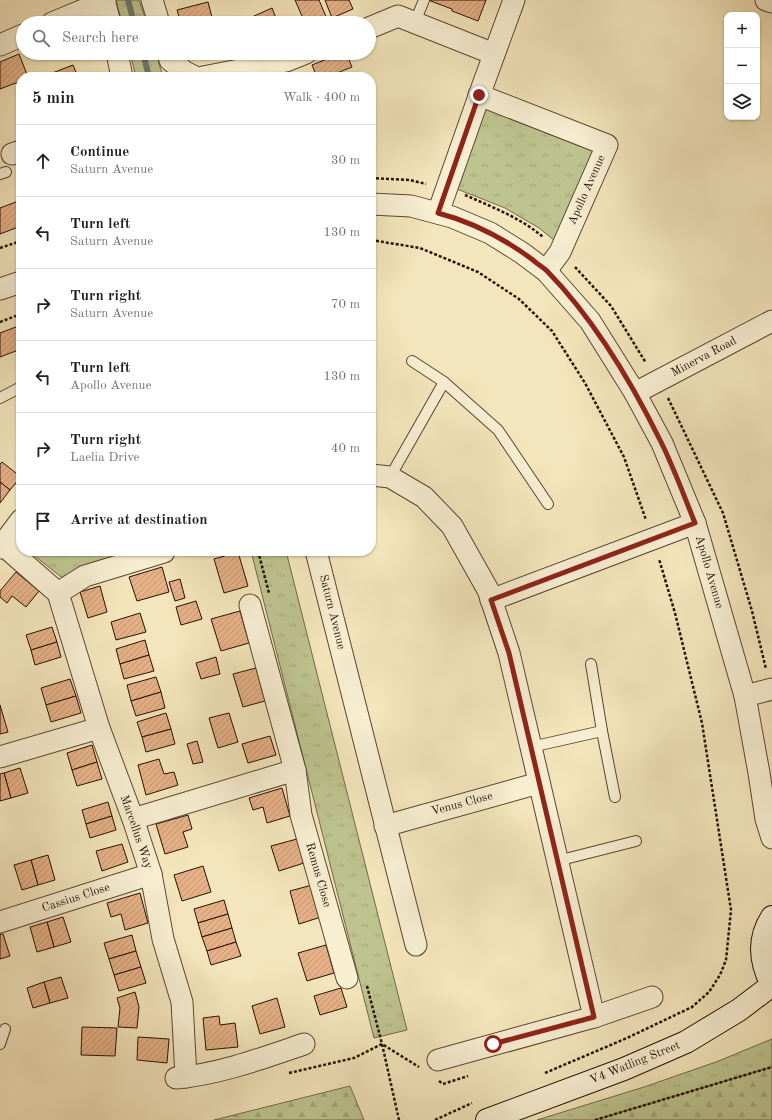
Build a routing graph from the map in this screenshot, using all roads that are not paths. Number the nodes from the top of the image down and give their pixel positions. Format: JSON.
{"nodes":[{"id":1,"x":152,"y":0,"type":"edge"},
{"id":2,"x":424,"y":0,"type":"edge"},
{"id":3,"x":514,"y":0,"type":"edge"},
{"id":4,"x":766,"y":0,"type":"edge"},
{"id":5,"x":104,"y":1,"type":"edge"},
{"id":6,"x":772,"y":2,"type":"edge"},
{"id":7,"x":69,"y":16,"type":"edge"},
{"id":8,"x":108,"y":16,"type":"edge"},
{"id":9,"x":157,"y":16,"type":"edge"},
{"id":10,"x":415,"y":22,"type":"junction"},
{"id":11,"x":376,"y":25,"type":"edge"},
{"id":12,"x":16,"y":38,"type":"edge"},
{"id":13,"x":0,"y":45,"type":"edge"},
{"id":14,"x":494,"y":54,"type":"junction"},
{"id":15,"x":118,"y":60,"type":"edge"},
{"id":16,"x":170,"y":60,"type":"edge"},
{"id":17,"x":288,"y":60,"type":"edge"},
{"id":18,"x":121,"y":72,"type":"edge"},
{"id":19,"x":185,"y":72,"type":"edge"},
{"id":20,"x":229,"y":72,"type":"edge"},
{"id":21,"x":479,"y":95,"type":"junction"},
{"id":22,"x":376,"y":204,"type":"edge"},
{"id":23,"x":438,"y":213,"type":"junction"},
{"id":24,"x":546,"y":271,"type":"junction"},
{"id":25,"x":16,"y":284,"type":"edge"},
{"id":26,"x":0,"y":289,"type":"edge"},
{"id":27,"x":772,"y":321,"type":"edge"},
{"id":28,"x":412,"y":361,"type":"dead end"},
{"id":29,"x":444,"y":382,"type":"junction"},
{"id":30,"x":16,"y":390,"type":"edge"},
{"id":31,"x":635,"y":393,"type":"junction"},
{"id":32,"x":0,"y":398,"type":"edge"},
{"id":33,"x":380,"y":476,"type":"edge"},
{"id":34,"x":548,"y":504,"type":"dead end"},
{"id":35,"x":695,"y":523,"type":"junction"},
{"id":36,"x":16,"y":527,"type":"edge"},
{"id":37,"x":2,"y":546,"type":"edge"},
{"id":38,"x":151,"y":556,"type":"edge"},
{"id":39,"x":317,"y":556,"type":"edge"},
{"id":40,"x":58,"y":593,"type":"junction"},
{"id":41,"x":491,"y":600,"type":"junction"},
{"id":42,"x":250,"y":605,"type":"dead end"},
{"id":43,"x":591,"y":664,"type":"dead end"},
{"id":44,"x":772,"y":689,"type":"edge"},
{"id":45,"x":744,"y":696,"type":"junction"},
{"id":46,"x":99,"y":728,"type":"junction"},
{"id":47,"x":602,"y":731,"type":"junction"},
{"id":48,"x":531,"y":747,"type":"junction"},
{"id":49,"x":0,"y":757,"type":"edge"},
{"id":50,"x":295,"y":770,"type":"junction"},
{"id":51,"x":539,"y":783,"type":"junction"},
{"id":52,"x":615,"y":797,"type":"dead end"},
{"id":53,"x":133,"y":819,"type":"junction"},
{"id":54,"x":385,"y":826,"type":"junction"},
{"id":55,"x":772,"y":838,"type":"edge"},
{"id":56,"x":636,"y":841,"type":"dead end"},
{"id":57,"x":557,"y":861,"type":"junction"},
{"id":58,"x":151,"y":874,"type":"junction"},
{"id":59,"x":772,"y":917,"type":"edge"},
{"id":60,"x":0,"y":922,"type":"edge"},
{"id":61,"x":416,"y":945,"type":"dead end"},
{"id":62,"x":347,"y":978,"type":"dead end"},
{"id":63,"x":772,"y":985,"type":"edge"},
{"id":64,"x":652,"y":997,"type":"dead end"},
{"id":65,"x":594,"y":1017,"type":"junction"},
{"id":66,"x":5,"y":1029,"type":"dead end"},
{"id":67,"x":0,"y":1044,"type":"edge"},
{"id":68,"x":304,"y":1044,"type":"dead end"},
{"id":69,"x":429,"y":1064,"type":"road end"},
{"id":70,"x":487,"y":1120,"type":"edge"}],
"edges":[{"from":1,"to":9,"type":"street"},
{"from":2,"to":10,"type":"lane"},
{"from":3,"to":14,"type":"street"},
{"from":4,"to":6,"type":"street"},
{"from":5,"to":7,"type":"street"},
{"from":5,"to":8,"type":"street"},
{"from":10,"to":11,"type":"street"},
{"from":10,"to":14,"type":"street"},
{"from":12,"to":13,"type":"street"},
{"from":14,"to":21,"type":"street"},
{"from":15,"to":18,"type":"street"},
{"from":16,"to":19,"type":"street"},
{"from":17,"to":20,"type":"street"},
{"from":21,"to":23,"type":"street"},
{"from":21,"to":24,"type":"street","name":"Apollo Avenue"},
{"from":22,"to":23,"type":"street","name":"Apollo Avenue"},
{"from":23,"to":24,"type":"street","name":"Apollo Avenue"},
{"from":24,"to":31,"type":"street","name":"Apollo Avenue"},
{"from":25,"to":26,"type":"street"},
{"from":27,"to":31,"type":"street","name":"Minerva Road"},
{"from":28,"to":29,"type":"lane"},
{"from":29,"to":33,"type":"lane"},
{"from":29,"to":34,"type":"lane"},
{"from":30,"to":32,"type":"lane"},
{"from":31,"to":35,"type":"street","name":"Apollo Avenue"},
{"from":33,"to":41,"type":"street"},
{"from":35,"to":41,"type":"street"},
{"from":35,"to":45,"type":"street","name":"Apollo Avenue"},
{"from":36,"to":37,"type":"street"},
{"from":37,"to":40,"type":"street"},
{"from":38,"to":40,"type":"street"},
{"from":39,"to":54,"type":"street","name":"Saturn Avenue"},
{"from":40,"to":46,"type":"street","name":"Marcellus Way"},
{"from":41,"to":48,"type":"street"},
{"from":42,"to":50,"type":"street","name":"Remus Close"},
{"from":43,"to":47,"type":"lane"},
{"from":44,"to":45,"type":"street"},
{"from":45,"to":55,"type":"street","name":"Apollo Avenue"},
{"from":46,"to":49,"type":"street"},
{"from":46,"to":53,"type":"street","name":"Marcellus Way"},
{"from":47,"to":48,"type":"lane"},
{"from":47,"to":52,"type":"lane"},
{"from":48,"to":51,"type":"street"},
{"from":50,"to":53,"type":"street"},
{"from":50,"to":62,"type":"street","name":"Remus Close"},
{"from":51,"to":54,"type":"street","name":"Venus Close"},
{"from":51,"to":57,"type":"street"},
{"from":53,"to":58,"type":"street","name":"Marcellus Way"},
{"from":54,"to":61,"type":"street"},
{"from":56,"to":57,"type":"lane"},
{"from":57,"to":65,"type":"street"},
{"from":58,"to":60,"type":"street","name":"Cassius Close"},
{"from":58,"to":68,"type":"street","name":"Marcellus Way"},
{"from":59,"to":63,"type":"street"},
{"from":63,"to":70,"type":"street","name":"V4 Watling Street"},
{"from":64,"to":65,"type":"street"},
{"from":65,"to":69,"type":"street"},
{"from":66,"to":67,"type":"lane"}]}
